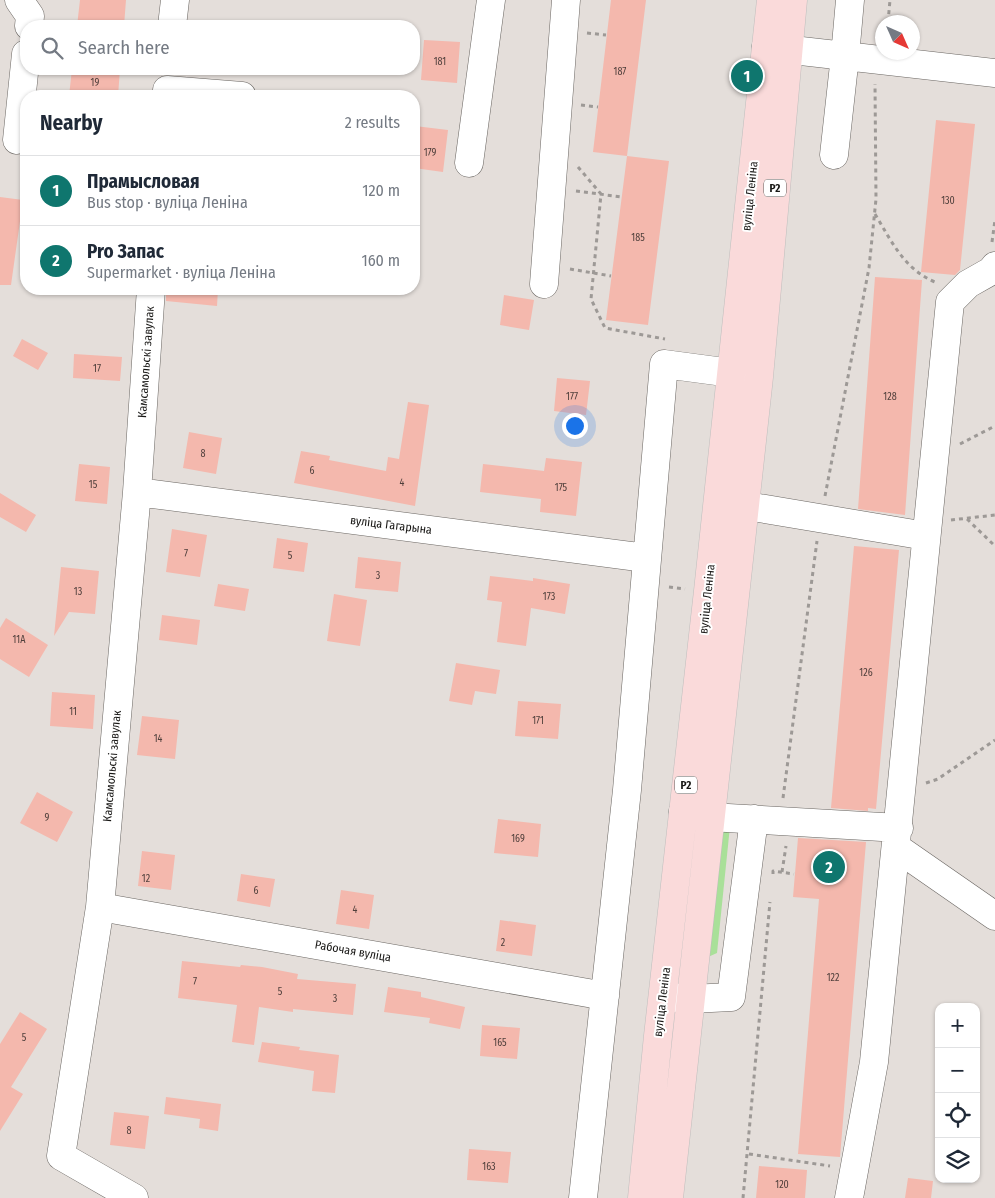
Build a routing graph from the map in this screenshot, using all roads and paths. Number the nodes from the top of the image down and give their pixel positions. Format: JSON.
{"nodes":[{"id":1,"x":19,"y":0,"type":"edge"},
{"id":2,"x":175,"y":0,"type":"edge"},
{"id":3,"x":491,"y":0,"type":"edge"},
{"id":4,"x":566,"y":0,"type":"edge"},
{"id":5,"x":771,"y":0,"type":"edge"},
{"id":6,"x":793,"y":0,"type":"edge"},
{"id":7,"x":850,"y":0,"type":"edge"},
{"id":8,"x":890,"y":0,"type":"edge"},
{"id":9,"x":889,"y":15,"type":"edge"},
{"id":10,"x":30,"y":20,"type":"edge"},
{"id":11,"x":173,"y":20,"type":"edge"},
{"id":12,"x":577,"y":31,"type":"dead end"},
{"id":13,"x":606,"y":35,"type":"dead end"},
{"id":14,"x":777,"y":49,"type":"junction"},
{"id":15,"x":846,"y":56,"type":"junction"},
{"id":16,"x":995,"y":73,"type":"edge"},
{"id":17,"x":24,"y":75,"type":"edge"},
{"id":18,"x":875,"y":78,"type":"dead end"},
{"id":19,"x":167,"y":85,"type":"edge"},
{"id":20,"x":22,"y":90,"type":"edge"},
{"id":21,"x":201,"y":90,"type":"edge"},
{"id":22,"x":20,"y":111,"type":"edge"},
{"id":23,"x":17,"y":140,"type":"dead end"},
{"id":24,"x":834,"y":155,"type":"dead end"},
{"id":25,"x":573,"y":160,"type":"dead end"},
{"id":26,"x":469,"y":164,"type":"dead end"},
{"id":27,"x":551,"y":187,"type":"junction"},
{"id":28,"x":601,"y":194,"type":"junction"},
{"id":29,"x":622,"y":198,"type":"dead end"},
{"id":30,"x":875,"y":213,"type":"junction"},
{"id":31,"x":995,"y":266,"type":"edge"},
{"id":32,"x":593,"y":273,"type":"junction"},
{"id":33,"x":545,"y":275,"type":"joint"},
{"id":34,"x":611,"y":276,"type":"dead end"},
{"id":35,"x":960,"y":293,"type":"junction"},
{"id":36,"x":151,"y":295,"type":"edge"},
{"id":37,"x":669,"y":339,"type":"dead end"},
{"id":38,"x":731,"y":373,"type":"junction"},
{"id":39,"x":759,"y":377,"type":"junction"},
{"id":40,"x":995,"y":426,"type":"edge"},
{"id":41,"x":934,"y":458,"type":"junction"},
{"id":42,"x":136,"y":492,"type":"junction"},
{"id":43,"x":716,"y":501,"type":"junction"},
{"id":44,"x":744,"y":506,"type":"junction"},
{"id":45,"x":995,"y":515,"type":"edge"},
{"id":46,"x":966,"y":518,"type":"junction"},
{"id":47,"x":820,"y":519,"type":"junction"},
{"id":48,"x":927,"y":529,"type":"junction"},
{"id":49,"x":995,"y":546,"type":"edge"},
{"id":50,"x":646,"y":558,"type":"junction"},
{"id":51,"x":995,"y":740,"type":"edge"},
{"id":52,"x":902,"y":790,"type":"junction"},
{"id":53,"x":683,"y":812,"type":"junction"},
{"id":54,"x":710,"y":817,"type":"junction"},
{"id":55,"x":767,"y":820,"type":"junction"},
{"id":56,"x":898,"y":838,"type":"junction"},
{"id":57,"x":794,"y":874,"type":"dead end"},
{"id":58,"x":772,"y":881,"type":"dead end"},
{"id":59,"x":770,"y":900,"type":"dead end"},
{"id":60,"x":100,"y":907,"type":"junction"},
{"id":61,"x":995,"y":916,"type":"edge"},
{"id":62,"x":605,"y":996,"type":"junction"},
{"id":63,"x":664,"y":996,"type":"junction"},
{"id":64,"x":691,"y":998,"type":"junction"},
{"id":65,"x":749,"y":1154,"type":"junction"},
{"id":66,"x":853,"y":1170,"type":"junction"},
{"id":67,"x":134,"y":1198,"type":"edge"},
{"id":68,"x":583,"y":1198,"type":"edge"},
{"id":69,"x":642,"y":1198,"type":"edge"},
{"id":70,"x":669,"y":1198,"type":"edge"},
{"id":71,"x":744,"y":1198,"type":"edge"},
{"id":72,"x":850,"y":1198,"type":"edge"}],
"edges":[{"from":1,"to":10,"type":"street"},
{"from":2,"to":11,"type":"street"},
{"from":3,"to":26,"type":"street"},
{"from":4,"to":27,"type":"street"},
{"from":5,"to":14,"type":"main road","name":"вуліца Леніна","number":"Р2"},
{"from":6,"to":14,"type":"main road","name":"вуліца Леніна","number":"Р2"},
{"from":7,"to":15,"type":"street"},
{"from":8,"to":9,"type":"path"},
{"from":12,"to":13,"type":"path"},
{"from":14,"to":15,"type":"street"},
{"from":14,"to":38,"type":"main road","name":"вуліца Леніна","number":"Р2"},
{"from":14,"to":39,"type":"main road","name":"вуліца Леніна","number":"Р2"},
{"from":15,"to":16,"type":"street"},
{"from":15,"to":24,"type":"street"},
{"from":17,"to":20,"type":"street"},
{"from":18,"to":30,"type":"path"},
{"from":19,"to":21,"type":"street"},
{"from":22,"to":23,"type":"street"},
{"from":25,"to":28,"type":"path"},
{"from":27,"to":28,"type":"path"},
{"from":27,"to":33,"type":"street"},
{"from":28,"to":29,"type":"path"},
{"from":28,"to":32,"type":"path"},
{"from":30,"to":35,"type":"path"},
{"from":30,"to":47,"type":"path"},
{"from":31,"to":35,"type":"street"},
{"from":32,"to":33,"type":"path"},
{"from":32,"to":34,"type":"path"},
{"from":32,"to":37,"type":"path"},
{"from":35,"to":41,"type":"street"},
{"from":36,"to":42,"type":"street","name":"Камсамольскі завулак"},
{"from":38,"to":39,"type":"street"},
{"from":38,"to":43,"type":"main road","name":"вуліца Леніна","number":"Р2"},
{"from":38,"to":50,"type":"street"},
{"from":39,"to":44,"type":"main road","name":"вуліца Леніна","number":"Р2"},
{"from":40,"to":41,"type":"path"},
{"from":41,"to":48,"type":"street"},
{"from":42,"to":50,"type":"street","name":"вуліца Гагарына"},
{"from":42,"to":60,"type":"street","name":"Камсамольскі завулак"},
{"from":43,"to":44,"type":"street"},
{"from":43,"to":53,"type":"main road","name":"вуліца Леніна","number":"Р2"},
{"from":44,"to":47,"type":"street"},
{"from":44,"to":54,"type":"main road","name":"вуліца Леніна","number":"Р2"},
{"from":45,"to":46,"type":"path"},
{"from":46,"to":48,"type":"path"},
{"from":46,"to":49,"type":"path"},
{"from":47,"to":48,"type":"street"},
{"from":47,"to":55,"type":"path"},
{"from":48,"to":52,"type":"street"},
{"from":50,"to":62,"type":"street"},
{"from":51,"to":52,"type":"path"},
{"from":52,"to":56,"type":"street"},
{"from":53,"to":54,"type":"street"},
{"from":53,"to":63,"type":"main road","name":"вуліца Леніна","number":"Р2"},
{"from":54,"to":55,"type":"street"},
{"from":54,"to":64,"type":"main road","name":"вуліца Леніна","number":"Р2"},
{"from":55,"to":56,"type":"street"},
{"from":55,"to":64,"type":"street"},
{"from":56,"to":61,"type":"street"},
{"from":56,"to":66,"type":"street"},
{"from":57,"to":58,"type":"path"},
{"from":59,"to":65,"type":"path"},
{"from":60,"to":62,"type":"street","name":"Рабочая вуліца"},
{"from":60,"to":67,"type":"street","name":"Камсамольскі завулак"},
{"from":62,"to":68,"type":"street"},
{"from":63,"to":64,"type":"street"},
{"from":63,"to":69,"type":"main road","name":"вуліца Леніна","number":"Р2"},
{"from":64,"to":70,"type":"main road","name":"вуліца Леніна","number":"Р2"},
{"from":65,"to":66,"type":"path"},
{"from":65,"to":71,"type":"path"},
{"from":66,"to":72,"type":"street"}]}
